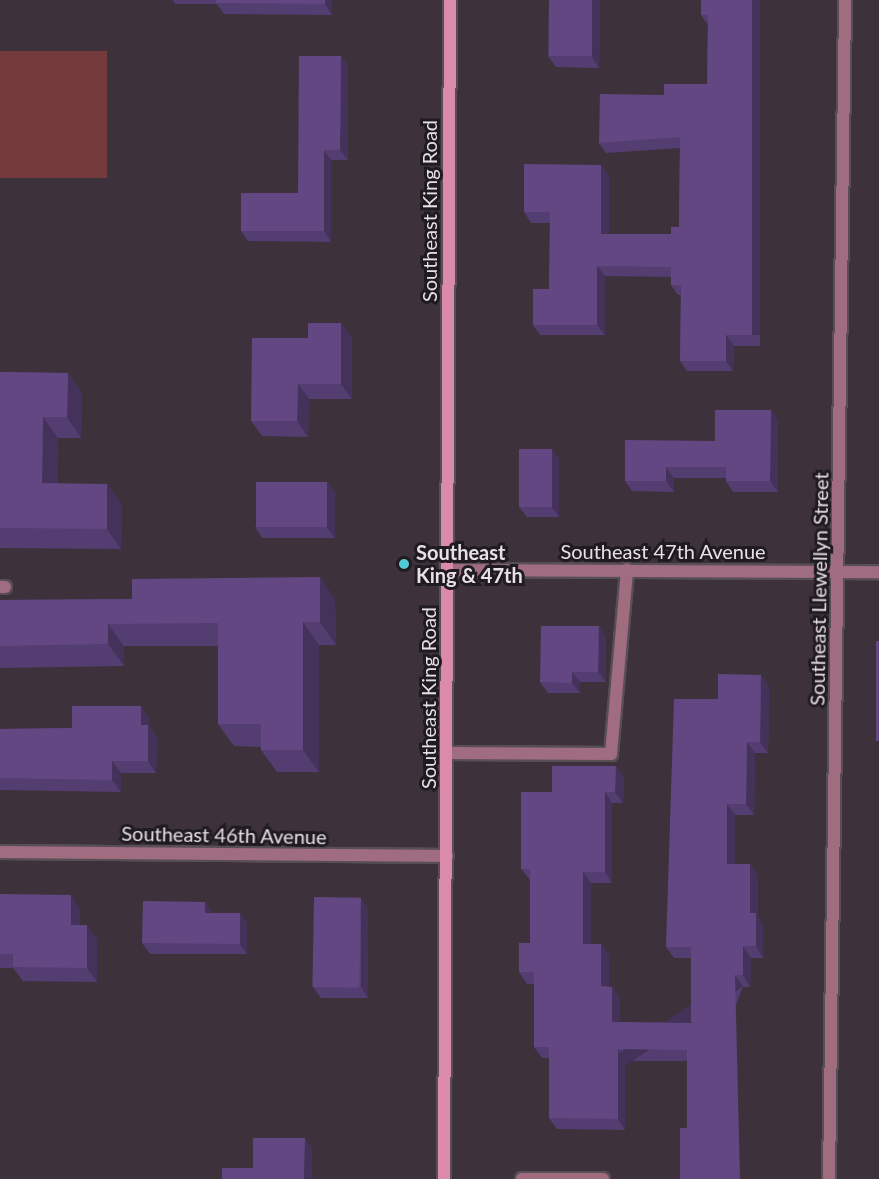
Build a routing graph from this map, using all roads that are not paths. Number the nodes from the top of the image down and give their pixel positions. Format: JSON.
{"nodes":[{"id":1,"x":450,"y":0,"type":"edge"},
{"id":2,"x":845,"y":0,"type":"edge"},
{"id":3,"x":447,"y":570,"type":"junction"},
{"id":4,"x":627,"y":570,"type":"junction"},
{"id":5,"x":839,"y":572,"type":"junction"},
{"id":6,"x":879,"y":572,"type":"edge"},
{"id":7,"x":447,"y":753,"type":"junction"},
{"id":8,"x":0,"y":852,"type":"edge"},
{"id":9,"x":447,"y":856,"type":"junction"},
{"id":10,"x":444,"y":1179,"type":"edge"},
{"id":11,"x":522,"y":1179,"type":"edge"},
{"id":12,"x":603,"y":1179,"type":"edge"},
{"id":13,"x":829,"y":1179,"type":"edge"}],
"edges":[{"from":1,"to":3,"type":"main road","name":"Southeast King Road"},
{"from":2,"to":5,"type":"street","name":"Southeast Llewellyn Street"},
{"from":3,"to":4,"type":"street","name":"Southeast 47th Avenue"},
{"from":3,"to":7,"type":"main road","name":"Southeast King Road"},
{"from":4,"to":5,"type":"street","name":"Southeast 47th Avenue"},
{"from":4,"to":7,"type":"street"},
{"from":5,"to":6,"type":"street","name":"Southeast 47th Avenue"},
{"from":5,"to":13,"type":"street","name":"Southeast Llewellyn Street"},
{"from":7,"to":9,"type":"main road","name":"Southeast King Road"},
{"from":8,"to":9,"type":"street","name":"Southeast 46th Avenue"},
{"from":9,"to":10,"type":"main road","name":"Southeast King Road"},
{"from":11,"to":12,"type":"street"}]}
